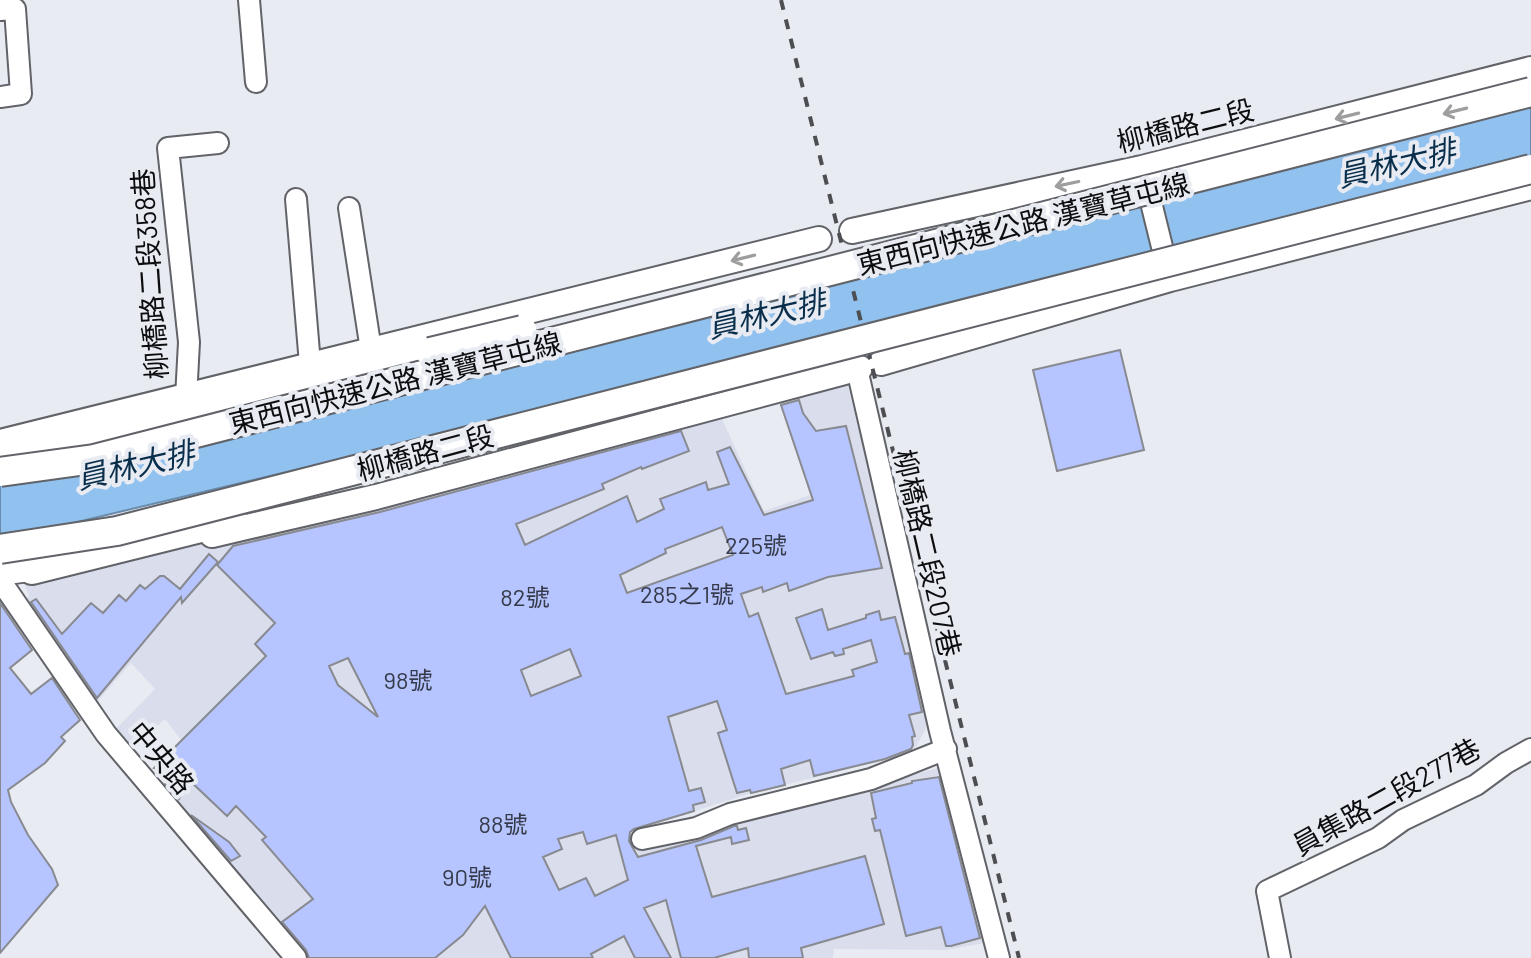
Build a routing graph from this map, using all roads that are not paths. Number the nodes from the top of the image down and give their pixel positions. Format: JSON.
{"nodes":[{"id":1,"x":249,"y":0,"type":"edge"},
{"id":2,"x":8,"y":10,"type":"edge"},
{"id":3,"x":1531,"y":69,"type":"edge"},
{"id":4,"x":256,"y":82,"type":"dead end"},
{"id":5,"x":1531,"y":92,"type":"edge"},
{"id":6,"x":0,"y":97,"type":"edge"},
{"id":7,"x":218,"y":143,"type":"dead end"},
{"id":8,"x":1142,"y":168,"type":"junction"},
{"id":9,"x":1531,"y":169,"type":"edge"},
{"id":10,"x":1531,"y":187,"type":"edge"},
{"id":11,"x":296,"y":199,"type":"dead end"},
{"id":12,"x":349,"y":208,"type":"dead end"},
{"id":13,"x":1081,"y":208,"type":"junction"},
{"id":14,"x":852,"y":231,"type":"dead end"},
{"id":15,"x":819,"y":239,"type":"dead end"},
{"id":16,"x":1163,"y":267,"type":"junction"},
{"id":17,"x":371,"y":350,"type":"junction"},
{"id":18,"x":310,"y":364,"type":"junction"},
{"id":19,"x":866,"y":367,"type":"junction"},
{"id":20,"x":186,"y":398,"type":"junction"},
{"id":21,"x":0,"y":442,"type":"edge"},
{"id":22,"x":0,"y":455,"type":"edge"},
{"id":23,"x":0,"y":472,"type":"edge"},
{"id":24,"x":0,"y":549,"type":"edge"},
{"id":25,"x":32,"y":570,"type":"junction"},
{"id":26,"x":0,"y":573,"type":"edge"},
{"id":27,"x":0,"y":580,"type":"edge"},
{"id":28,"x":946,"y":749,"type":"junction"},
{"id":29,"x":1531,"y":749,"type":"edge"},
{"id":30,"x":642,"y":839,"type":"dead end"},
{"id":31,"x":296,"y":958,"type":"edge"},
{"id":32,"x":999,"y":958,"type":"edge"},
{"id":33,"x":1280,"y":958,"type":"edge"}],
"edges":[{"from":1,"to":4,"type":"street"},
{"from":2,"to":6,"type":"street"},
{"from":3,"to":8,"type":"main road","name":"柳橋路二段","one_way":true},
{"from":5,"to":13,"type":"highway","name":"東西向快速公路 漢寶草屯線","one_way":true,"bridge":true},
{"from":7,"to":20,"type":"street","name":"柳橋路二段358巷"},
{"from":8,"to":14,"type":"main road","name":"柳橋路二段","one_way":true},
{"from":8,"to":16,"type":"street"},
{"from":9,"to":16,"type":"highway","bridge":true},
{"from":10,"to":16,"type":"main road","name":"柳橋路二段"},
{"from":11,"to":18,"type":"street"},
{"from":12,"to":17,"type":"street"},
{"from":13,"to":22,"type":"highway","bridge":true},
{"from":13,"to":23,"type":"highway","name":"東西向快速公路 漢寶草屯線","bridge":true},
{"from":15,"to":17,"type":"main road","one_way":true},
{"from":16,"to":19,"type":"main road","name":"柳橋路二段"},
{"from":16,"to":24,"type":"highway","bridge":true},
{"from":16,"to":25,"type":"highway","bridge":true},
{"from":17,"to":18,"type":"main road"},
{"from":18,"to":20,"type":"main road"},
{"from":19,"to":25,"type":"main road","name":"柳橋路二段"},
{"from":19,"to":28,"type":"street","name":"柳橋路二段207巷"},
{"from":20,"to":21,"type":"main road"},
{"from":25,"to":26,"type":"main road","name":"柳橋路二段"},
{"from":27,"to":31,"type":"street","name":"中央路"},
{"from":28,"to":30,"type":"street"},
{"from":28,"to":32,"type":"street","name":"柳橋路二段207巷"},
{"from":29,"to":33,"type":"street","name":"員集路二段277巷"}]}
